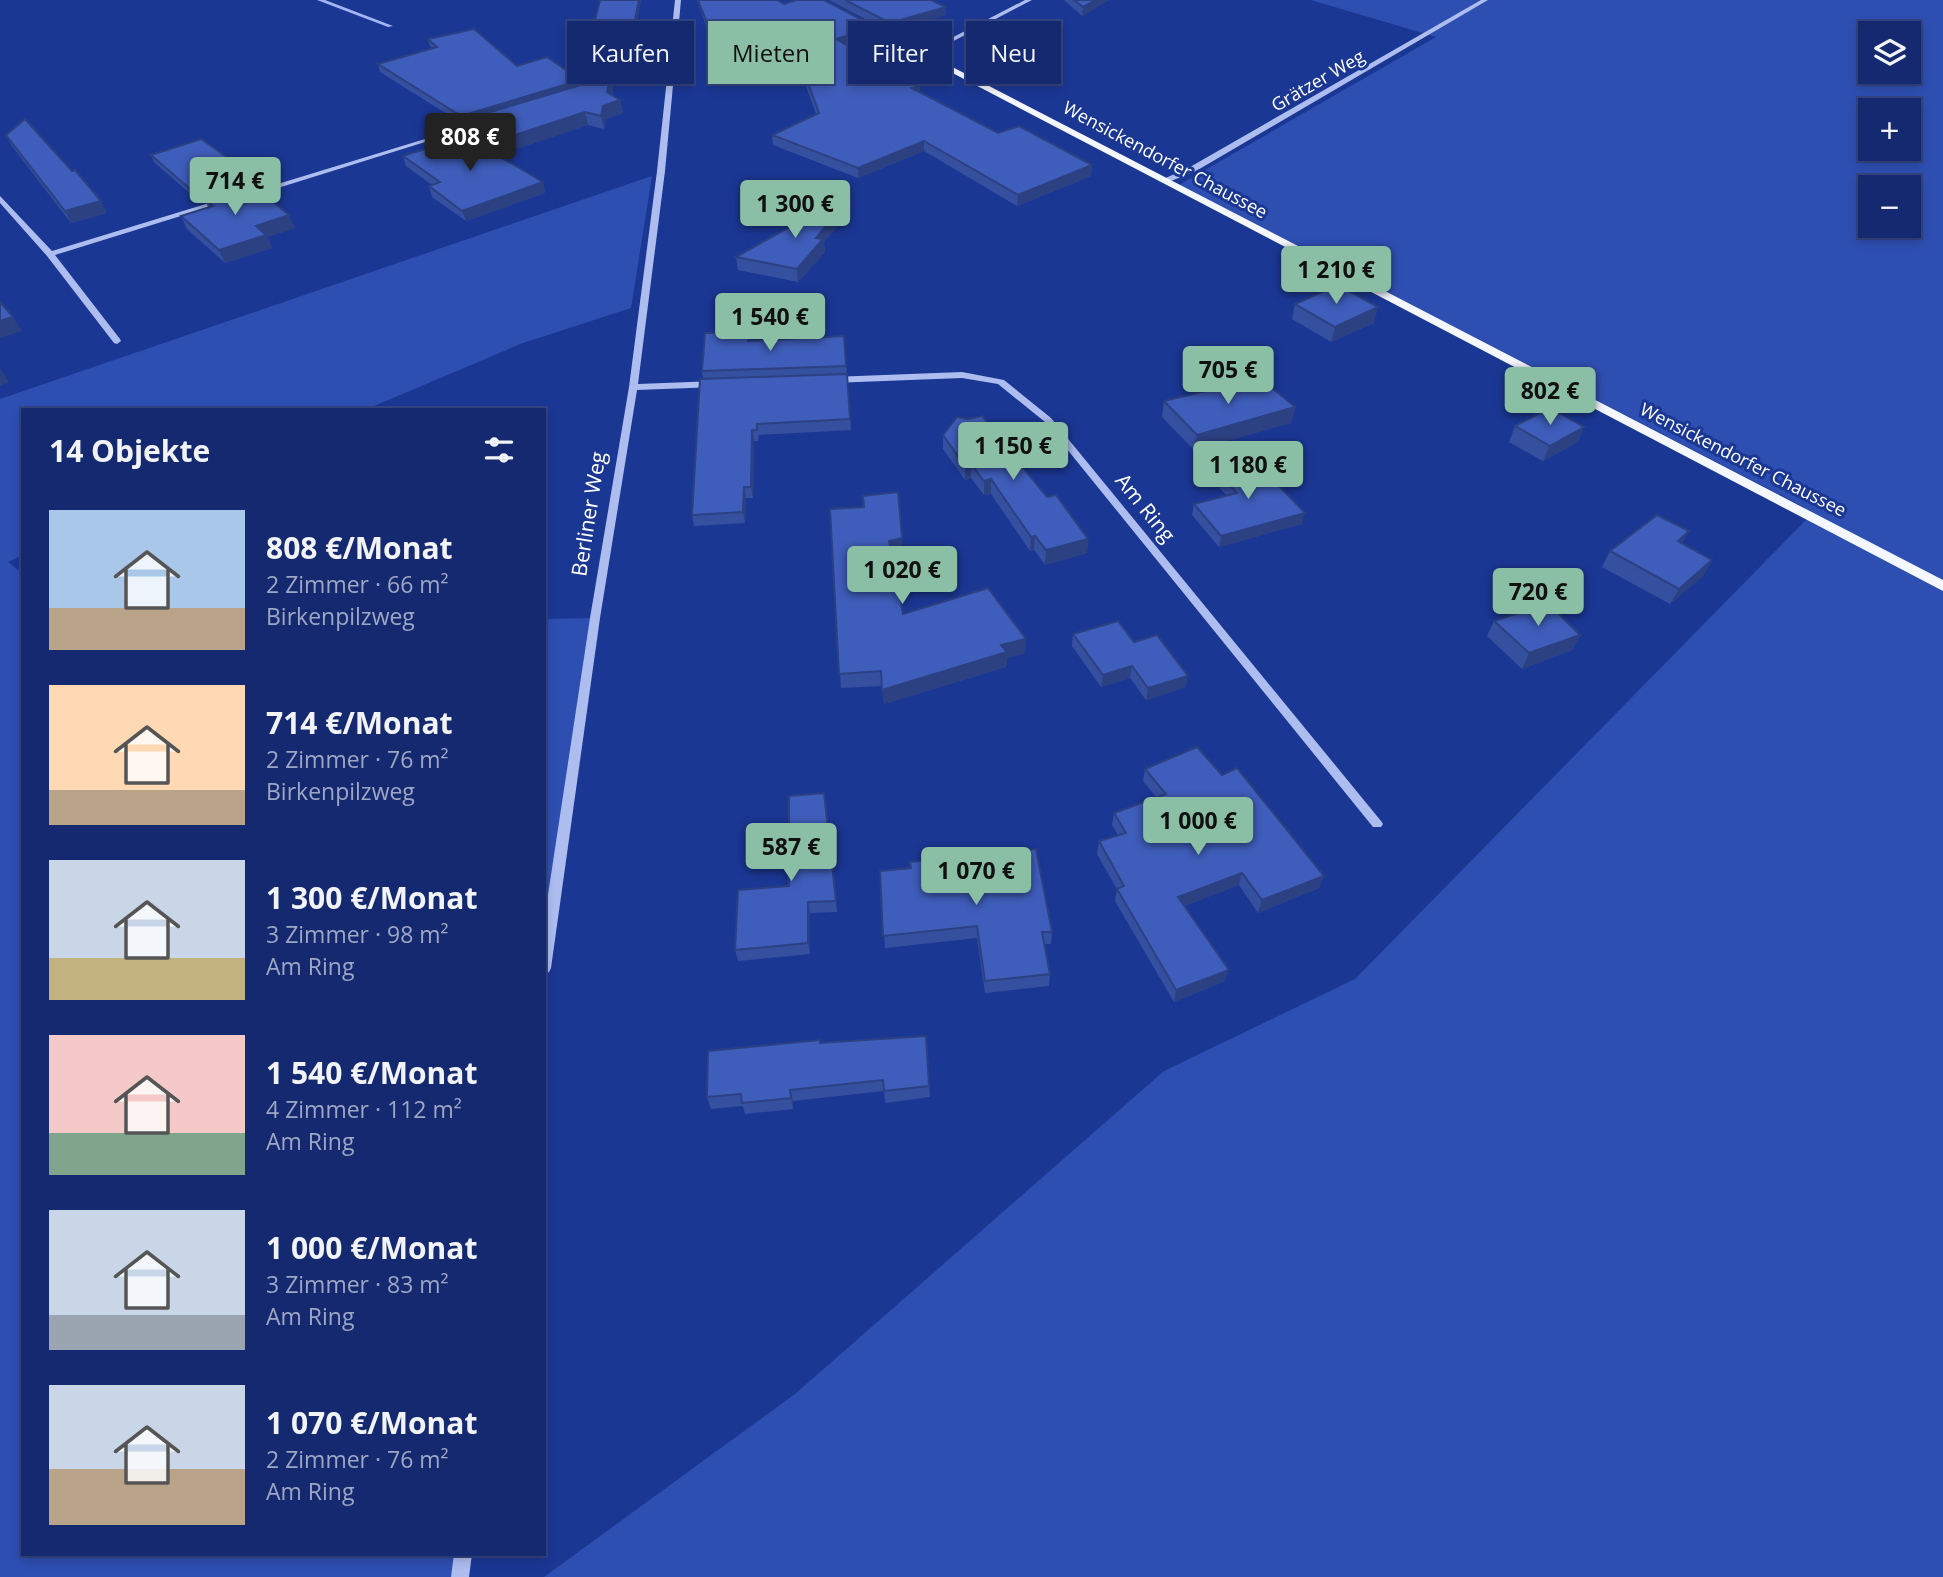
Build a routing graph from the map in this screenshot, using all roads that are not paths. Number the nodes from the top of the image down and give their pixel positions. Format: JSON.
{"nodes":[{"id":1,"x":678,"y":0,"type":"edge"},
{"id":2,"x":817,"y":0,"type":"edge"},
{"id":3,"x":1029,"y":0,"type":"edge"},
{"id":4,"x":1485,"y":0,"type":"edge"},
{"id":5,"x":676,"y":21,"type":"edge"},
{"id":6,"x":857,"y":21,"type":"edge"},
{"id":7,"x":952,"y":40,"type":"edge"},
{"id":8,"x":952,"y":71,"type":"edge"},
{"id":9,"x":612,"y":84,"type":"edge"},
{"id":10,"x":669,"y":84,"type":"edge"},
{"id":11,"x":592,"y":90,"type":"edge"},
{"id":12,"x":499,"y":118,"type":"edge"},
{"id":13,"x":1163,"y":181,"type":"junction"},
{"id":14,"x":0,"y":198,"type":"edge"},
{"id":15,"x":50,"y":254,"type":"junction"},
{"id":16,"x":117,"y":341,"type":"dead end"},
{"id":17,"x":825,"y":380,"type":"edge"},
{"id":18,"x":729,"y":384,"type":"edge"},
{"id":19,"x":633,"y":387,"type":"junction"},
{"id":20,"x":1943,"y":586,"type":"edge"},
{"id":21,"x":1377,"y":824,"type":"dead end"},
{"id":22,"x":546,"y":954,"type":"edge"},
{"id":23,"x":463,"y":1556,"type":"edge"},
{"id":24,"x":460,"y":1577,"type":"edge"}],
"edges":[{"from":1,"to":5,"type":"street","name":"Berliner Weg"},
{"from":2,"to":6,"type":"main road","name":"Wensickendorfer Chaussee"},
{"from":3,"to":7,"type":"street"},
{"from":4,"to":13,"type":"street","name":"Grätzer Weg"},
{"from":8,"to":13,"type":"main road","name":"Wensickendorfer Chaussee"},
{"from":9,"to":11,"type":"street"},
{"from":10,"to":19,"type":"street","name":"Berliner Weg"},
{"from":12,"to":15,"type":"street"},
{"from":13,"to":20,"type":"main road","name":"Wensickendorfer Chaussee"},
{"from":14,"to":15,"type":"street"},
{"from":15,"to":16,"type":"street"},
{"from":17,"to":21,"type":"street","name":"Am Ring"},
{"from":18,"to":19,"type":"street"},
{"from":19,"to":22,"type":"street","name":"Berliner Weg"},
{"from":23,"to":24,"type":"street"}]}
